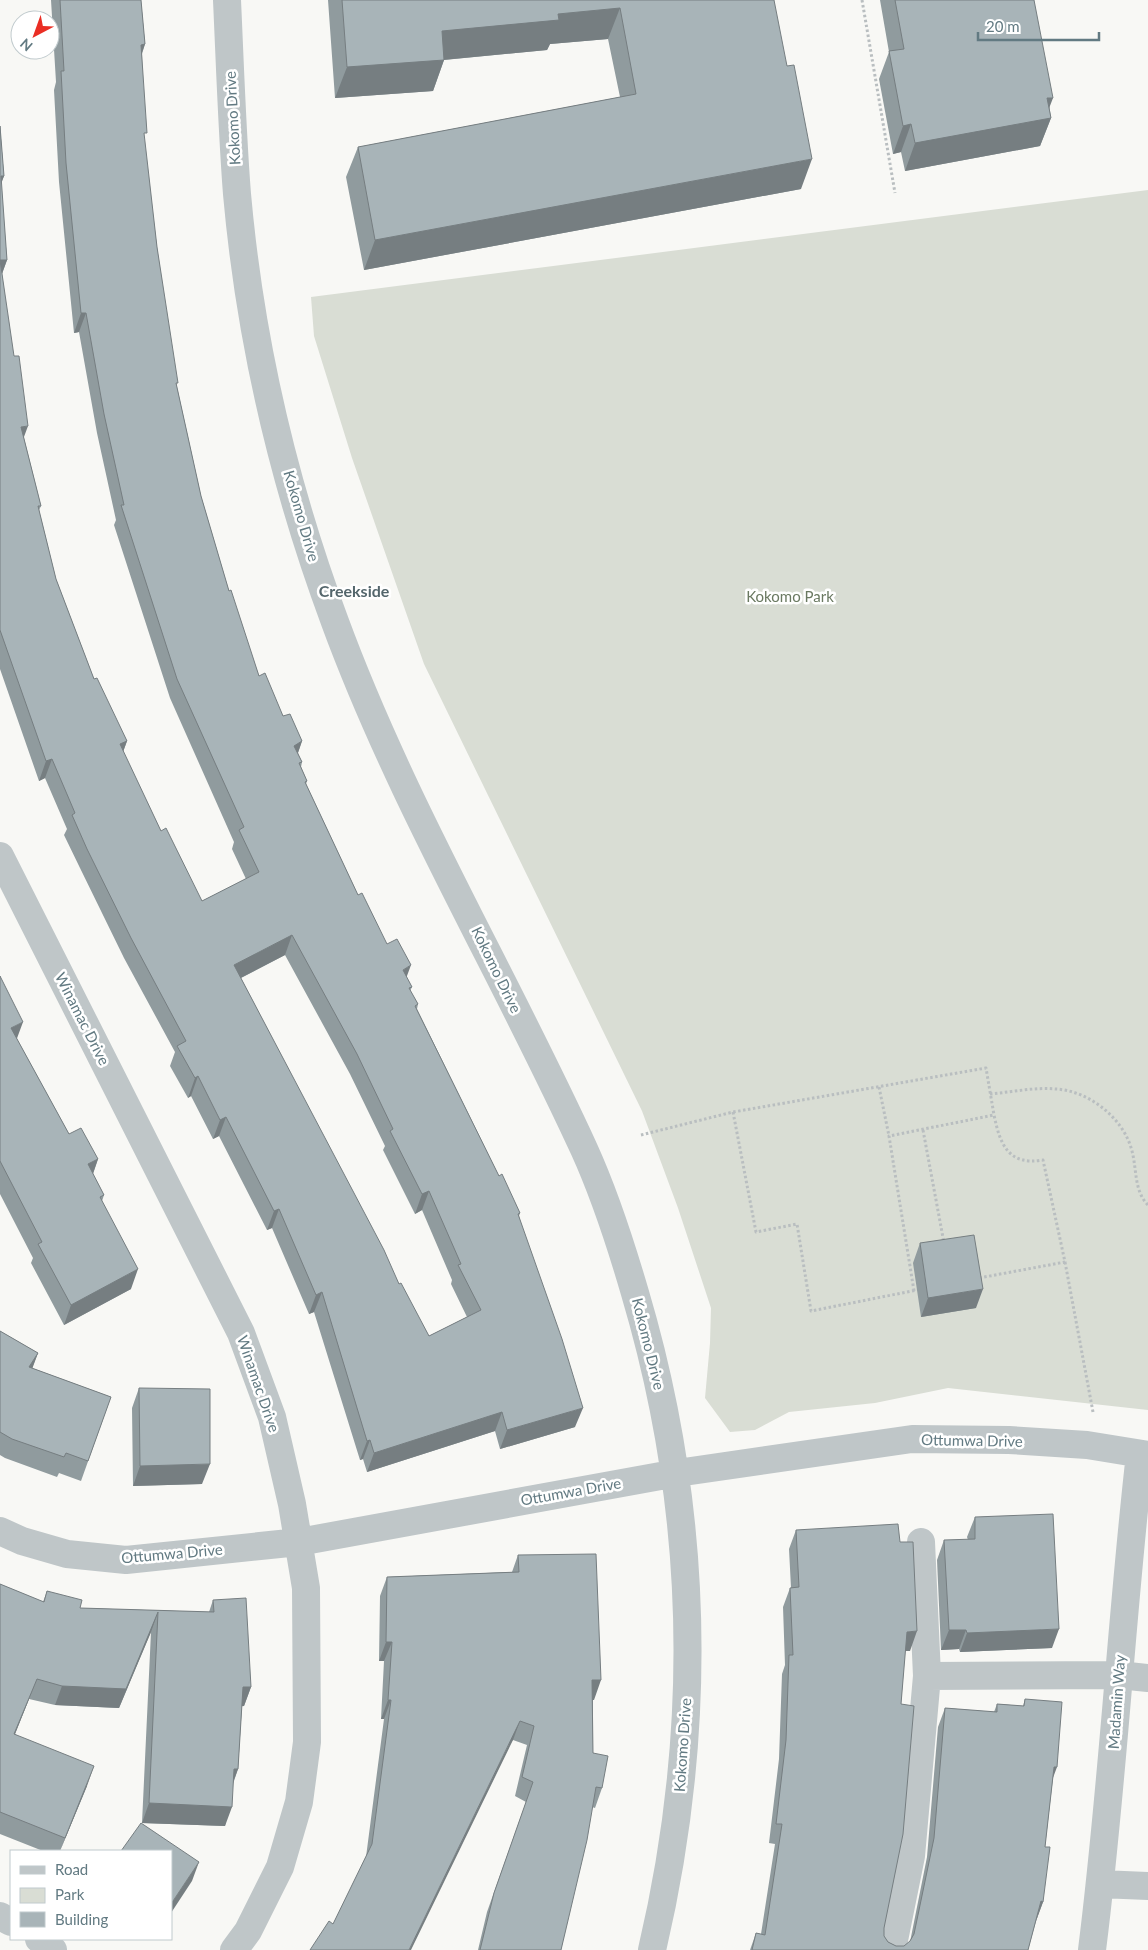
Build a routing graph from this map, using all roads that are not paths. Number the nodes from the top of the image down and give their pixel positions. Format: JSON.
{"nodes":[{"id":1,"x":227,"y":0,"type":"edge"},
{"id":2,"x":1,"y":858,"type":"edge"},
{"id":3,"x":1144,"y":1454,"type":"edge"},
{"id":4,"x":677,"y":1473,"type":"junction"},
{"id":5,"x":0,"y":1531,"type":"edge"},
{"id":6,"x":299,"y":1542,"type":"junction"},
{"id":7,"x":921,"y":1542,"type":"dead end"},
{"id":8,"x":1119,"y":1675,"type":"junction"},
{"id":9,"x":927,"y":1676,"type":"junction"},
{"id":10,"x":1148,"y":1678,"type":"edge"},
{"id":11,"x":1100,"y":1884,"type":"junction"},
{"id":12,"x":1148,"y":1886,"type":"edge"},
{"id":13,"x":40,"y":1940,"type":"edge"},
{"id":14,"x":53,"y":1950,"type":"edge"},
{"id":15,"x":234,"y":1950,"type":"edge"},
{"id":16,"x":652,"y":1950,"type":"edge"},
{"id":17,"x":892,"y":1950,"type":"edge"},
{"id":18,"x":1092,"y":1950,"type":"edge"}],
"edges":[{"from":1,"to":4,"type":"street","name":"Kokomo Drive"},
{"from":2,"to":6,"type":"street","name":"Winamac Drive"},
{"from":3,"to":4,"type":"street","name":"Ottumwa Drive"},
{"from":3,"to":8,"type":"street","name":"Madamin Way"},
{"from":4,"to":6,"type":"street","name":"Ottumwa Drive"},
{"from":4,"to":16,"type":"street","name":"Kokomo Drive"},
{"from":5,"to":6,"type":"street","name":"Ottumwa Drive"},
{"from":6,"to":15,"type":"street","name":"Winamac Drive"},
{"from":7,"to":9,"type":"street"},
{"from":8,"to":9,"type":"street"},
{"from":8,"to":10,"type":"street"},
{"from":8,"to":11,"type":"street","name":"Madamin Way"},
{"from":9,"to":17,"type":"street"},
{"from":11,"to":12,"type":"street"},
{"from":11,"to":18,"type":"street","name":"Madamin Way"},
{"from":13,"to":14,"type":"street"}]}
